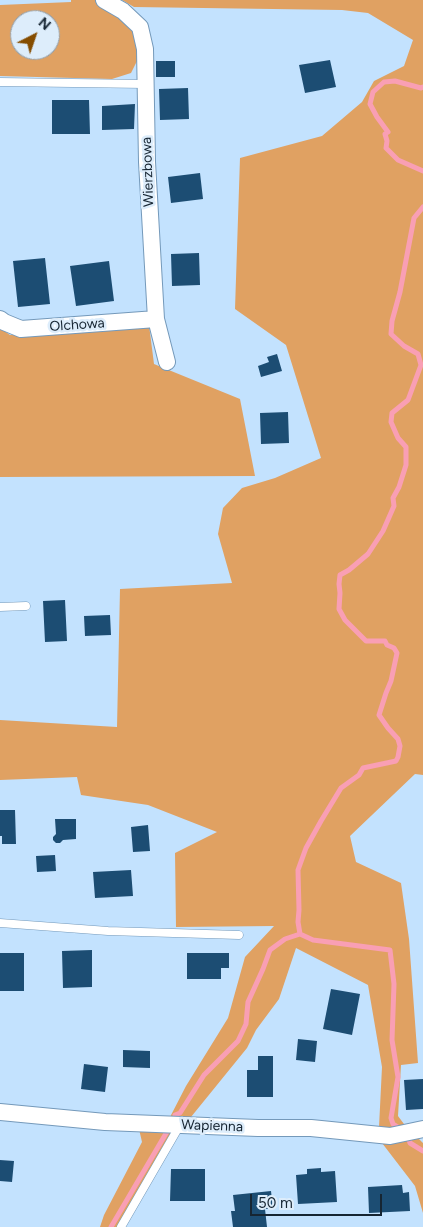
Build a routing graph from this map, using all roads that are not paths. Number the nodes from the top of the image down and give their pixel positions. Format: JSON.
{"nodes":[{"id":1,"x":104,"y":0,"type":"edge"},
{"id":2,"x":0,"y":82,"type":"edge"},
{"id":3,"x":146,"y":84,"type":"junction"},
{"id":4,"x":0,"y":319,"type":"edge"},
{"id":5,"x":156,"y":319,"type":"junction"},
{"id":6,"x":166,"y":362,"type":"dead end"},
{"id":7,"x":26,"y":606,"type":"dead end"},
{"id":8,"x":0,"y":607,"type":"edge"},
{"id":9,"x":0,"y":923,"type":"edge"},
{"id":10,"x":239,"y":935,"type":"dead end"},
{"id":11,"x":0,"y":1112,"type":"edge"},
{"id":12,"x":180,"y":1124,"type":"junction"},
{"id":13,"x":423,"y":1129,"type":"edge"},
{"id":14,"x":121,"y":1227,"type":"edge"}],
"edges":[{"from":1,"to":3,"type":"street","name":"Wierzbowa"},
{"from":2,"to":3,"type":"lane"},
{"from":3,"to":5,"type":"street","name":"Wierzbowa"},
{"from":4,"to":5,"type":"street","name":"Olchowa"},
{"from":5,"to":6,"type":"street","name":"Wierzbowa"},
{"from":7,"to":8,"type":"lane"},
{"from":9,"to":10,"type":"lane"},
{"from":11,"to":12,"type":"street","name":"Wapienna"},
{"from":12,"to":13,"type":"street","name":"Wapienna"},
{"from":12,"to":14,"type":"lane"}]}
